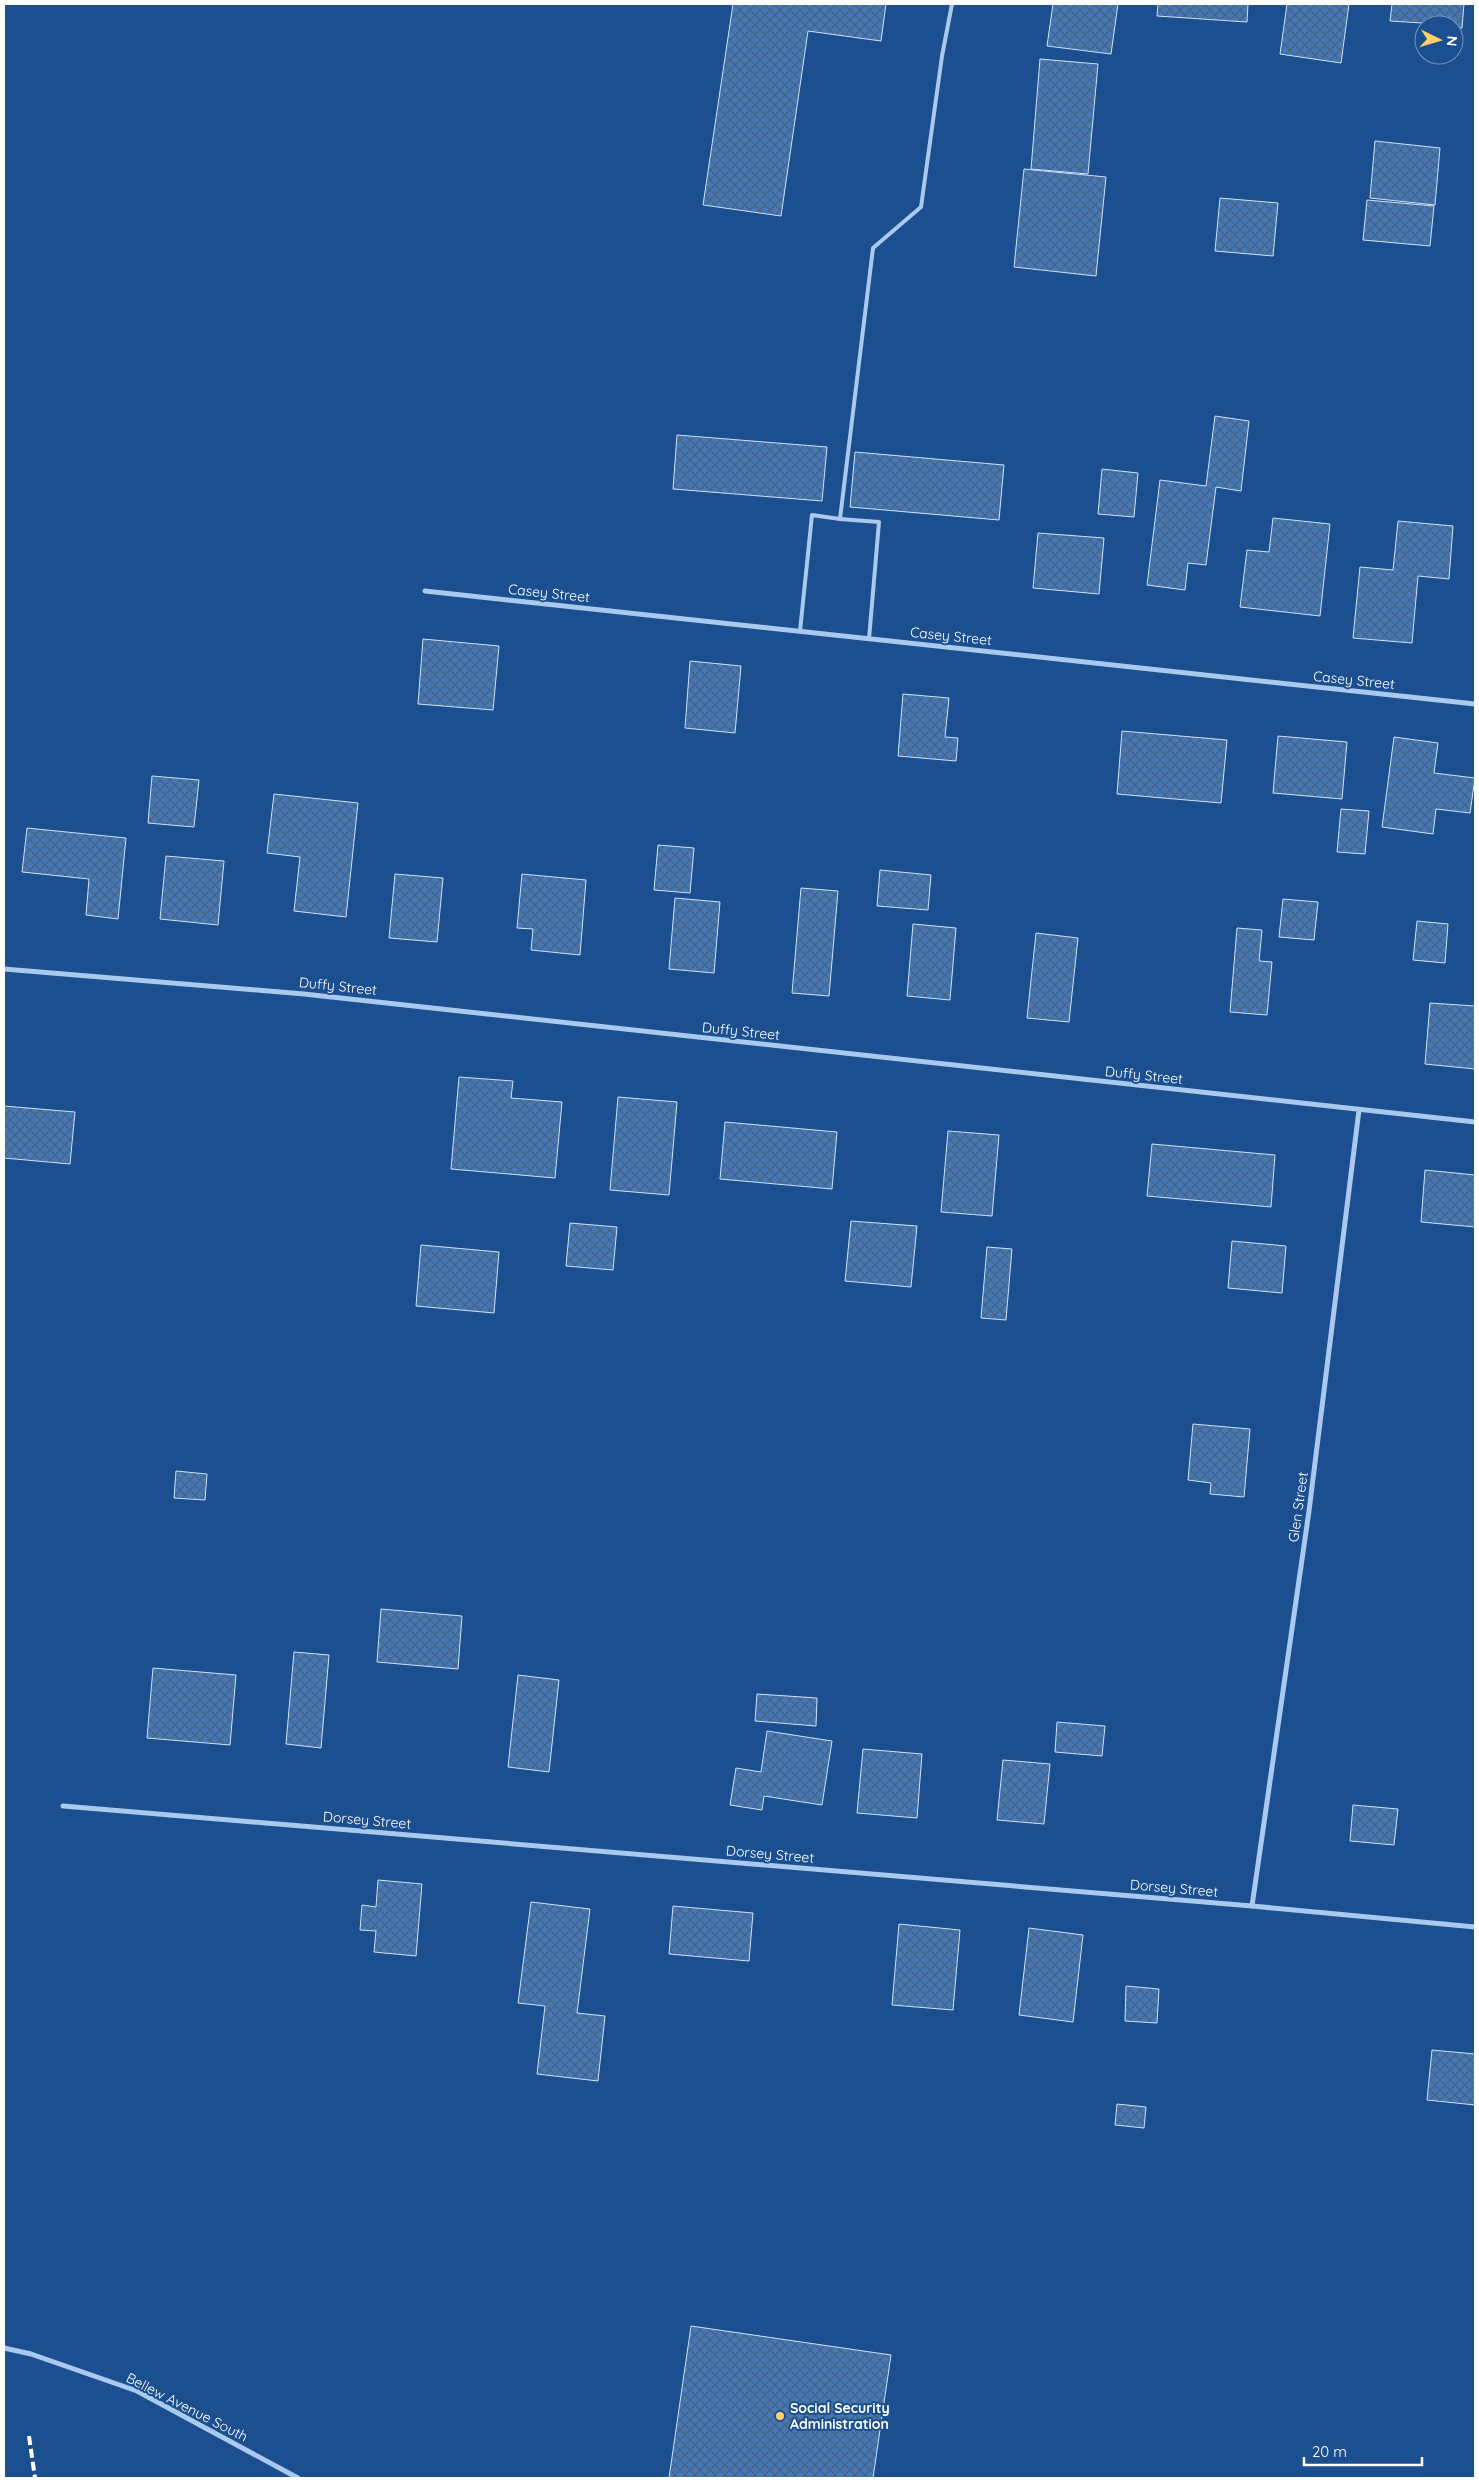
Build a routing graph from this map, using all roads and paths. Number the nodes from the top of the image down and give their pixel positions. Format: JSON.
{"nodes":[{"id":1,"x":952,"y":4,"type":"edge"},
{"id":2,"x":840,"y":519,"type":"junction"},
{"id":3,"x":425,"y":591,"type":"dead end"},
{"id":4,"x":800,"y":631,"type":"junction"},
{"id":5,"x":869,"y":639,"type":"junction"},
{"id":6,"x":1475,"y":704,"type":"edge"},
{"id":7,"x":4,"y":969,"type":"edge"},
{"id":8,"x":1359,"y":1110,"type":"junction"},
{"id":9,"x":1475,"y":1122,"type":"edge"},
{"id":10,"x":63,"y":1806,"type":"dead end"},
{"id":11,"x":1252,"y":1906,"type":"junction"},
{"id":12,"x":1475,"y":1927,"type":"edge"},
{"id":13,"x":4,"y":2348,"type":"edge"},
{"id":14,"x":298,"y":2478,"type":"edge"}],
"edges":[{"from":1,"to":2,"type":"lane"},
{"from":2,"to":4,"type":"lane"},
{"from":2,"to":5,"type":"lane"},
{"from":3,"to":4,"type":"street","name":"Casey Street"},
{"from":4,"to":5,"type":"street","name":"Casey Street"},
{"from":5,"to":6,"type":"street","name":"Casey Street"},
{"from":7,"to":8,"type":"street","name":"Duffy Street"},
{"from":8,"to":9,"type":"street","name":"Duffy Street"},
{"from":8,"to":11,"type":"street","name":"Glen Street"},
{"from":10,"to":11,"type":"street","name":"Dorsey Street"},
{"from":11,"to":12,"type":"street","name":"Dorsey Street"},
{"from":13,"to":14,"type":"street","name":"Bellew Avenue South"}]}
